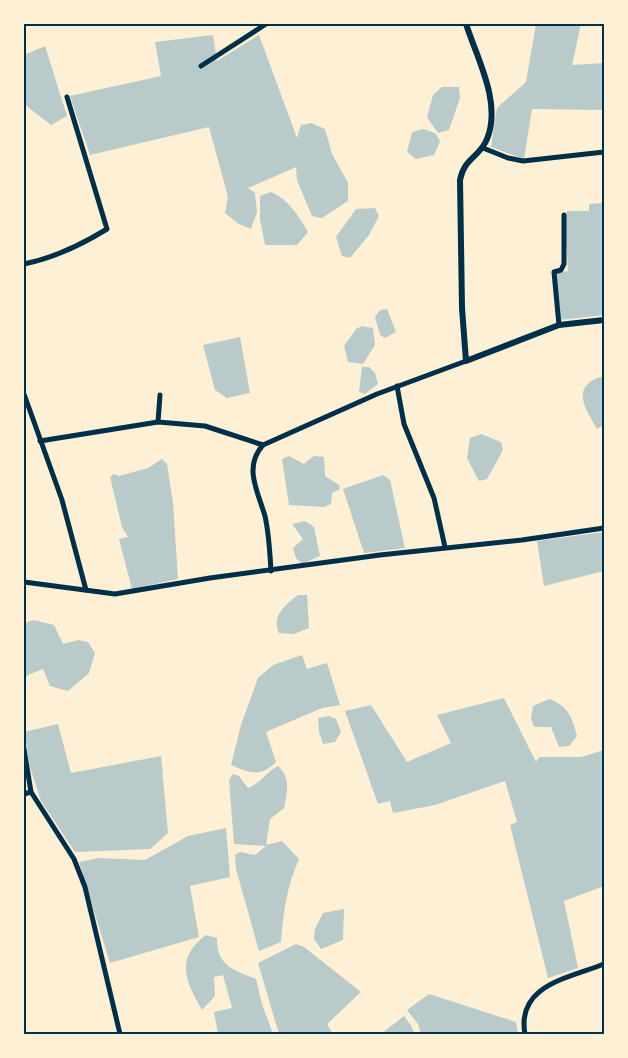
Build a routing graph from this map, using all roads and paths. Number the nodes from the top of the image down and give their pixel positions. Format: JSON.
{"nodes":[{"id":1,"x":266,"y":24,"type":"edge"},
{"id":2,"x":466,"y":24,"type":"edge"},
{"id":3,"x":201,"y":66,"type":"dead end"},
{"id":4,"x":67,"y":97,"type":"dead end"},
{"id":5,"x":483,"y":148,"type":"junction"},
{"id":6,"x":604,"y":152,"type":"edge"},
{"id":7,"x":564,"y":215,"type":"dead end"},
{"id":8,"x":24,"y":264,"type":"edge"},
{"id":9,"x":604,"y":320,"type":"edge"},
{"id":10,"x":559,"y":325,"type":"junction"},
{"id":11,"x":466,"y":361,"type":"junction"},
{"id":12,"x":397,"y":386,"type":"junction"},
{"id":13,"x":24,"y":394,"type":"edge"},
{"id":14,"x":160,"y":396,"type":"dead end"},
{"id":15,"x":158,"y":422,"type":"junction"},
{"id":16,"x":40,"y":441,"type":"junction"},
{"id":17,"x":263,"y":445,"type":"junction"},
{"id":18,"x":604,"y":528,"type":"edge"},
{"id":19,"x":445,"y":547,"type":"junction"},
{"id":20,"x":271,"y":571,"type":"junction"},
{"id":21,"x":24,"y":582,"type":"edge"},
{"id":22,"x":86,"y":590,"type":"junction"},
{"id":23,"x":24,"y":749,"type":"edge"},
{"id":24,"x":31,"y":792,"type":"junction"},
{"id":25,"x":24,"y":794,"type":"edge"},
{"id":26,"x":604,"y":964,"type":"edge"},
{"id":27,"x":120,"y":1034,"type":"edge"},
{"id":28,"x":525,"y":1034,"type":"edge"}],
"edges":[{"from":1,"to":3,"type":"street"},
{"from":2,"to":5,"type":"street"},
{"from":4,"to":8,"type":"street"},
{"from":5,"to":6,"type":"street"},
{"from":5,"to":11,"type":"street"},
{"from":7,"to":10,"type":"street"},
{"from":9,"to":10,"type":"street"},
{"from":10,"to":11,"type":"street"},
{"from":11,"to":12,"type":"street"},
{"from":12,"to":17,"type":"street"},
{"from":12,"to":19,"type":"street"},
{"from":13,"to":16,"type":"street"},
{"from":14,"to":15,"type":"street"},
{"from":15,"to":16,"type":"street"},
{"from":15,"to":17,"type":"street"},
{"from":16,"to":22,"type":"street"},
{"from":17,"to":20,"type":"street"},
{"from":18,"to":19,"type":"street"},
{"from":19,"to":20,"type":"street"},
{"from":20,"to":22,"type":"street"},
{"from":21,"to":22,"type":"street"},
{"from":23,"to":24,"type":"street"},
{"from":24,"to":25,"type":"street"},
{"from":24,"to":27,"type":"street"},
{"from":26,"to":28,"type":"street"}]}
